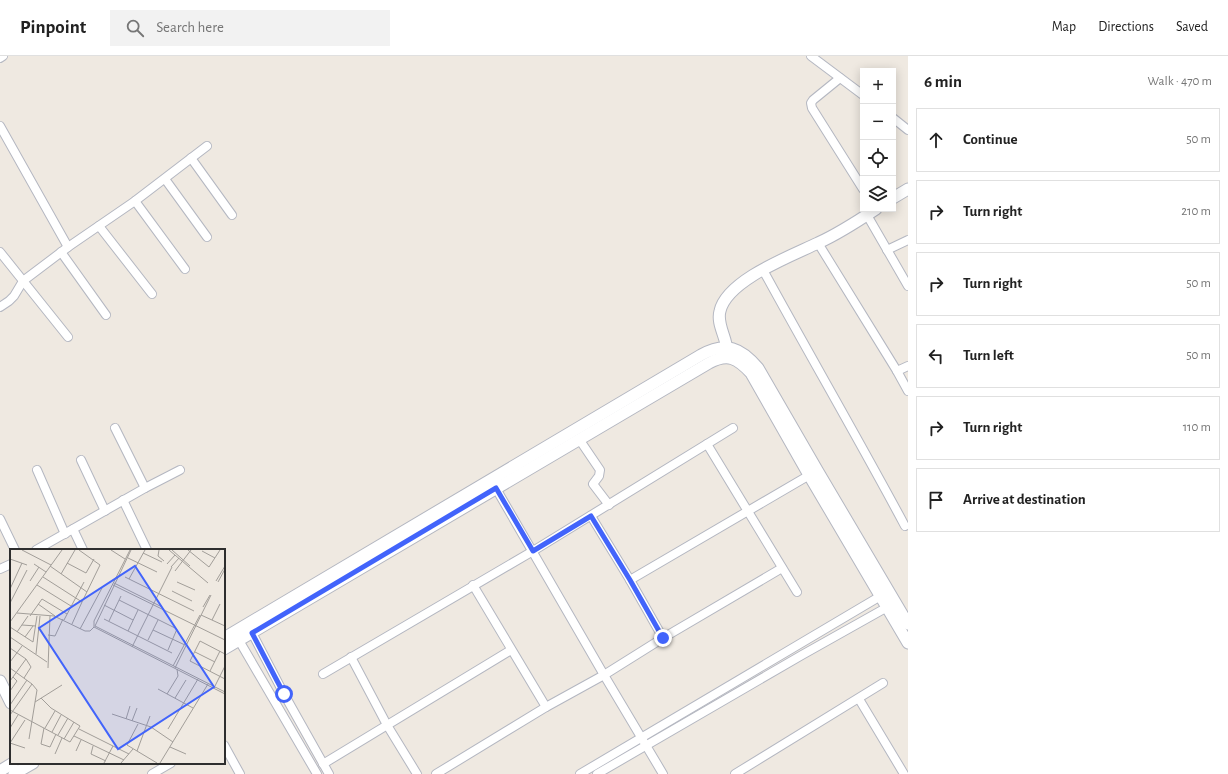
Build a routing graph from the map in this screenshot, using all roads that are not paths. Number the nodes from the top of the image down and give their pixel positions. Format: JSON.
{"nodes":[{"id":1,"x":4,"y":56,"type":"edge"},
{"id":2,"x":811,"y":56,"type":"edge"},
{"id":3,"x":0,"y":58,"type":"edge"},
{"id":4,"x":840,"y":78,"type":"junction"},
{"id":5,"x":860,"y":93,"type":"edge"},
{"id":6,"x":896,"y":120,"type":"edge"},
{"id":7,"x":0,"y":126,"type":"edge"},
{"id":8,"x":908,"y":130,"type":"edge"},
{"id":9,"x":207,"y":146,"type":"dead end"},
{"id":10,"x":191,"y":158,"type":"junction"},
{"id":11,"x":164,"y":179,"type":"junction"},
{"id":12,"x":860,"y":184,"type":"edge"},
{"id":13,"x":908,"y":189,"type":"edge"},
{"id":14,"x":896,"y":196,"type":"edge"},
{"id":15,"x":135,"y":201,"type":"junction"},
{"id":16,"x":871,"y":212,"type":"edge"},
{"id":17,"x":873,"y":212,"type":"edge"},
{"id":18,"x":232,"y":215,"type":"dead end"},
{"id":19,"x":99,"y":226,"type":"junction"},
{"id":20,"x":207,"y":237,"type":"dead end"},
{"id":21,"x":908,"y":240,"type":"edge"},
{"id":22,"x":818,"y":243,"type":"junction"},
{"id":23,"x":65,"y":250,"type":"junction"},
{"id":24,"x":887,"y":250,"type":"junction"},
{"id":25,"x":0,"y":252,"type":"edge"},
{"id":26,"x":185,"y":269,"type":"dead end"},
{"id":27,"x":763,"y":270,"type":"junction"},
{"id":28,"x":23,"y":282,"type":"junction"},
{"id":29,"x":908,"y":286,"type":"edge"},
{"id":30,"x":152,"y":294,"type":"dead end"},
{"id":31,"x":0,"y":307,"type":"edge"},
{"id":32,"x":106,"y":316,"type":"dead end"},
{"id":33,"x":68,"y":337,"type":"dead end"},
{"id":34,"x":727,"y":352,"type":"junction"},
{"id":35,"x":908,"y":366,"type":"edge"},
{"id":36,"x":897,"y":371,"type":"junction"},
{"id":37,"x":908,"y":390,"type":"edge"},
{"id":38,"x":115,"y":428,"type":"dead end"},
{"id":39,"x":733,"y":428,"type":"dead end"},
{"id":40,"x":579,"y":439,"type":"junction"},
{"id":41,"x":707,"y":444,"type":"junction"},
{"id":42,"x":81,"y":460,"type":"dead end"},
{"id":43,"x":36,"y":470,"type":"dead end"},
{"id":44,"x":180,"y":470,"type":"dead end"},
{"id":45,"x":813,"y":473,"type":"junction"},
{"id":46,"x":493,"y":484,"type":"junction"},
{"id":47,"x":145,"y":488,"type":"junction"},
{"id":48,"x":123,"y":500,"type":"junction"},
{"id":49,"x":609,"y":505,"type":"junction"},
{"id":50,"x":105,"y":511,"type":"junction"},
{"id":51,"x":748,"y":511,"type":"junction"},
{"id":52,"x":591,"y":516,"type":"junction"},
{"id":53,"x":0,"y":519,"type":"edge"},
{"id":54,"x":905,"y":526,"type":"dead end"},
{"id":55,"x":73,"y":529,"type":"junction"},
{"id":56,"x":65,"y":534,"type":"junction"},
{"id":57,"x":15,"y":549,"type":"edge"},
{"id":58,"x":38,"y":549,"type":"edge"},
{"id":59,"x":83,"y":549,"type":"edge"},
{"id":60,"x":147,"y":549,"type":"edge"},
{"id":61,"x":533,"y":551,"type":"junction"},
{"id":62,"x":10,"y":564,"type":"edge"},
{"id":63,"x":782,"y":568,"type":"junction"},
{"id":64,"x":0,"y":569,"type":"edge"},
{"id":65,"x":630,"y":580,"type":"junction"},
{"id":66,"x":473,"y":585,"type":"junction"},
{"id":67,"x":797,"y":592,"type":"dead end"},
{"id":68,"x":884,"y":594,"type":"junction"},
{"id":69,"x":891,"y":605,"type":"junction"},
{"id":70,"x":908,"y":624,"type":"edge"},
{"id":71,"x":250,"y":629,"type":"junction"},
{"id":72,"x":237,"y":637,"type":"junction"},
{"id":73,"x":225,"y":638,"type":"edge"},
{"id":74,"x":663,"y":638,"type":"junction"},
{"id":75,"x":908,"y":643,"type":"edge"},
{"id":76,"x":225,"y":648,"type":"edge"},
{"id":77,"x":511,"y":650,"type":"junction"},
{"id":78,"x":351,"y":657,"type":"junction"},
{"id":79,"x":323,"y":674,"type":"dead end"},
{"id":80,"x":604,"y":675,"type":"junction"},
{"id":81,"x":0,"y":681,"type":"edge"},
{"id":82,"x":883,"y":683,"type":"dead end"},
{"id":83,"x":859,"y":699,"type":"junction"},
{"id":84,"x":10,"y":701,"type":"edge"},
{"id":85,"x":546,"y":707,"type":"junction"},
{"id":86,"x":388,"y":725,"type":"junction"},
{"id":87,"x":642,"y":737,"type":"junction"},
{"id":88,"x":647,"y":745,"type":"junction"},
{"id":89,"x":225,"y":747,"type":"edge"},
{"id":90,"x":11,"y":764,"type":"edge"},
{"id":91,"x":31,"y":764,"type":"edge"},
{"id":92,"x":169,"y":764,"type":"edge"},
{"id":93,"x":323,"y":764,"type":"junction"},
{"id":94,"x":0,"y":771,"type":"edge"},
{"id":95,"x":14,"y":774,"type":"edge"},
{"id":96,"x":152,"y":774,"type":"edge"},
{"id":97,"x":240,"y":774,"type":"edge"},
{"id":98,"x":317,"y":774,"type":"edge"},
{"id":99,"x":329,"y":774,"type":"edge"},
{"id":100,"x":418,"y":774,"type":"edge"},
{"id":101,"x":436,"y":774,"type":"edge"},
{"id":102,"x":580,"y":774,"type":"edge"},
{"id":103,"x":597,"y":774,"type":"edge"},
{"id":104,"x":663,"y":774,"type":"edge"},
{"id":105,"x":735,"y":774,"type":"edge"},
{"id":106,"x":904,"y":774,"type":"edge"}],
"edges":[{"from":1,"to":3,"type":"street"},
{"from":2,"to":4,"type":"street"},
{"from":4,"to":5,"type":"street"},
{"from":4,"to":12,"type":"street"},
{"from":6,"to":8,"type":"street"},
{"from":7,"to":23,"type":"street"},
{"from":9,"to":10,"type":"street"},
{"from":10,"to":11,"type":"street"},
{"from":10,"to":18,"type":"street"},
{"from":11,"to":15,"type":"street"},
{"from":11,"to":20,"type":"street"},
{"from":13,"to":14,"type":"street"},
{"from":15,"to":19,"type":"street"},
{"from":15,"to":26,"type":"street"},
{"from":16,"to":22,"type":"street"},
{"from":17,"to":24,"type":"street"},
{"from":19,"to":23,"type":"street"},
{"from":19,"to":30,"type":"street"},
{"from":21,"to":24,"type":"street"},
{"from":22,"to":27,"type":"street"},
{"from":22,"to":36,"type":"street"},
{"from":23,"to":28,"type":"street"},
{"from":23,"to":32,"type":"street"},
{"from":24,"to":29,"type":"street"},
{"from":25,"to":28,"type":"street"},
{"from":27,"to":34,"type":"street"},
{"from":27,"to":54,"type":"street"},
{"from":28,"to":31,"type":"street"},
{"from":28,"to":33,"type":"street"},
{"from":34,"to":40,"type":"street"},
{"from":34,"to":45,"type":"street"},
{"from":34,"to":46,"type":"street"},
{"from":35,"to":36,"type":"street"},
{"from":36,"to":37,"type":"street"},
{"from":38,"to":47,"type":"street"},
{"from":39,"to":41,"type":"street"},
{"from":40,"to":46,"type":"street"},
{"from":40,"to":49,"type":"street"},
{"from":41,"to":49,"type":"street"},
{"from":41,"to":51,"type":"street"},
{"from":42,"to":50,"type":"street"},
{"from":43,"to":56,"type":"street"},
{"from":44,"to":47,"type":"street"},
{"from":45,"to":51,"type":"street"},
{"from":45,"to":68,"type":"street"},
{"from":46,"to":61,"type":"street"},
{"from":46,"to":71,"type":"street"},
{"from":47,"to":48,"type":"street"},
{"from":48,"to":50,"type":"street"},
{"from":48,"to":60,"type":"street"},
{"from":49,"to":52,"type":"street"},
{"from":50,"to":55,"type":"street"},
{"from":51,"to":63,"type":"street"},
{"from":51,"to":65,"type":"street"},
{"from":52,"to":61,"type":"street"},
{"from":52,"to":65,"type":"street"},
{"from":53,"to":57,"type":"street"},
{"from":55,"to":56,"type":"street"},
{"from":55,"to":59,"type":"street"},
{"from":56,"to":58,"type":"street"},
{"from":61,"to":66,"type":"street"},
{"from":61,"to":80,"type":"street"},
{"from":62,"to":64,"type":"street"},
{"from":63,"to":67,"type":"street"},
{"from":63,"to":74,"type":"street"},
{"from":65,"to":74,"type":"street"},
{"from":66,"to":77,"type":"street"},
{"from":66,"to":78,"type":"street"},
{"from":68,"to":69,"type":"street"},
{"from":68,"to":87,"type":"street"},
{"from":69,"to":70,"type":"street"},
{"from":69,"to":75,"type":"street"},
{"from":69,"to":88,"type":"street"},
{"from":71,"to":72,"type":"street"},
{"from":71,"to":93,"type":"street"},
{"from":72,"to":73,"type":"street"},
{"from":72,"to":76,"type":"street"},
{"from":72,"to":98,"type":"street"},
{"from":74,"to":80,"type":"street"},
{"from":77,"to":85,"type":"street"},
{"from":77,"to":86,"type":"street"},
{"from":78,"to":79,"type":"street"},
{"from":78,"to":86,"type":"street"},
{"from":80,"to":85,"type":"street"},
{"from":80,"to":87,"type":"street"},
{"from":81,"to":84,"type":"street"},
{"from":82,"to":83,"type":"street"},
{"from":83,"to":105,"type":"street"},
{"from":83,"to":106,"type":"street"},
{"from":85,"to":101,"type":"street"},
{"from":86,"to":93,"type":"street"},
{"from":86,"to":100,"type":"street"},
{"from":87,"to":88,"type":"street"},
{"from":87,"to":102,"type":"street"},
{"from":88,"to":103,"type":"street"},
{"from":88,"to":104,"type":"street"},
{"from":89,"to":97,"type":"street"},
{"from":90,"to":94,"type":"street"},
{"from":91,"to":95,"type":"street"},
{"from":92,"to":96,"type":"street"},
{"from":93,"to":99,"type":"street"}]}
